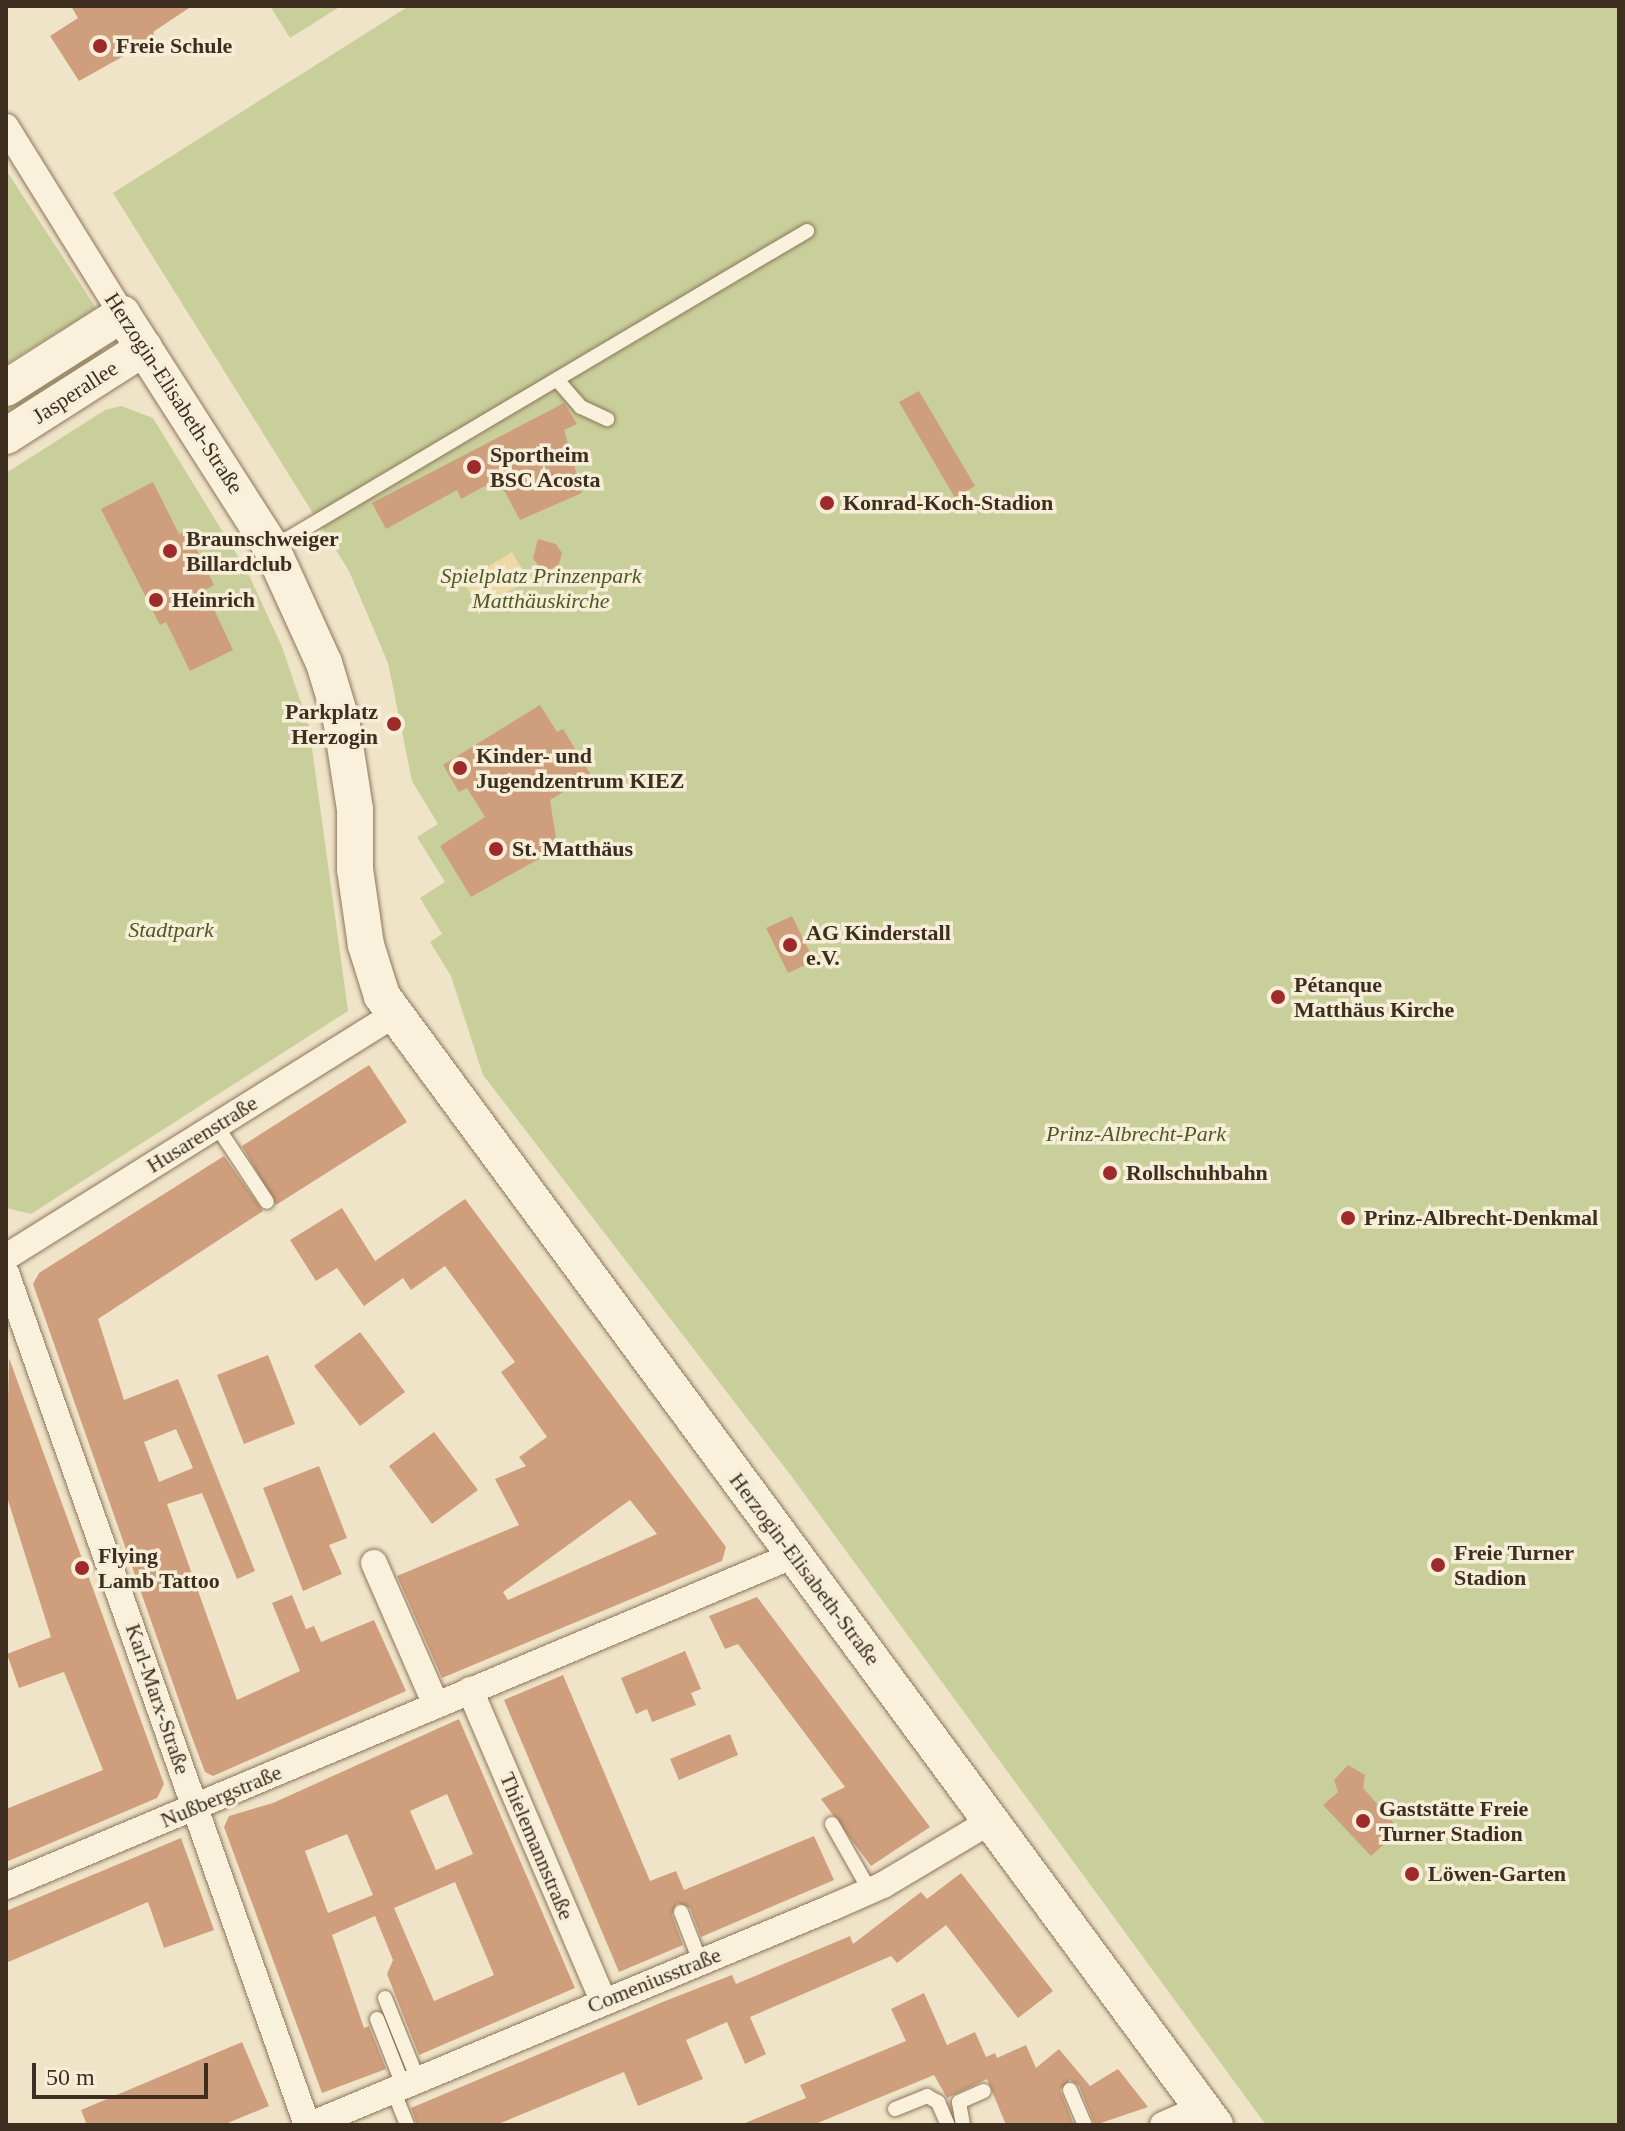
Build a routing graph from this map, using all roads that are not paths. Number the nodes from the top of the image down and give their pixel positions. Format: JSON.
{"nodes":[{"id":1,"x":6,"y":127,"type":"edge"},
{"id":2,"x":807,"y":231,"type":"dead end"},
{"id":3,"x":122,"y":314,"type":"junction"},
{"id":4,"x":144,"y":348,"type":"junction"},
{"id":5,"x":559,"y":382,"type":"junction"},
{"id":6,"x":6,"y":388,"type":"edge"},
{"id":7,"x":607,"y":419,"type":"dead end"},
{"id":8,"x":6,"y":436,"type":"edge"},
{"id":9,"x":272,"y":549,"type":"junction"},
{"id":10,"x":398,"y":1012,"type":"junction"},
{"id":11,"x":216,"y":1125,"type":"junction"},
{"id":12,"x":267,"y":1202,"type":"dead end"},
{"id":13,"x":6,"y":1257,"type":"edge"},
{"id":14,"x":6,"y":1273,"type":"edge"},
{"id":15,"x":794,"y":1555,"type":"junction"},
{"id":16,"x":374,"y":1563,"type":"dead end"},
{"id":17,"x":470,"y":1690,"type":"junction"},
{"id":18,"x":436,"y":1705,"type":"junction"},
{"id":19,"x":195,"y":1807,"type":"junction"},
{"id":20,"x":991,"y":1821,"type":"junction"},
{"id":21,"x":832,"y":1824,"type":"dead end"},
{"id":22,"x":6,"y":1886,"type":"edge"},
{"id":23,"x":870,"y":1891,"type":"junction"},
{"id":24,"x":681,"y":1912,"type":"dead end"},
{"id":25,"x":700,"y":1961,"type":"junction"},
{"id":26,"x":385,"y":1998,"type":"dead end"},
{"id":27,"x":603,"y":2001,"type":"junction"},
{"id":28,"x":377,"y":2019,"type":"dead end"},
{"id":29,"x":405,"y":2085,"type":"junction"},
{"id":30,"x":1070,"y":2090,"type":"dead end"},
{"id":31,"x":984,"y":2091,"type":"dead end"},
{"id":32,"x":895,"y":2109,"type":"dead end"},
{"id":33,"x":1209,"y":2117,"type":"edge"},
{"id":34,"x":309,"y":2125,"type":"edge"},
{"id":35,"x":407,"y":2125,"type":"edge"},
{"id":36,"x":948,"y":2125,"type":"edge"},
{"id":37,"x":963,"y":2125,"type":"edge"},
{"id":38,"x":1085,"y":2125,"type":"edge"},
{"id":39,"x":1163,"y":2125,"type":"edge"}],
"edges":[{"from":1,"to":3,"type":"street","name":"Herzogin-Elisabeth-Straße"},
{"from":2,"to":5,"type":"lane"},
{"from":3,"to":4,"type":"street","name":"Herzogin-Elisabeth-Straße"},
{"from":3,"to":6,"type":"street","name":"Jasperallee"},
{"from":4,"to":8,"type":"street","name":"Jasperallee"},
{"from":4,"to":9,"type":"street","name":"Herzogin-Elisabeth-Straße"},
{"from":5,"to":7,"type":"lane"},
{"from":5,"to":9,"type":"lane"},
{"from":9,"to":10,"type":"street","name":"Herzogin-Elisabeth-Straße"},
{"from":10,"to":11,"type":"street","name":"Husarenstraße"},
{"from":10,"to":15,"type":"street","name":"Herzogin-Elisabeth-Straße"},
{"from":11,"to":12,"type":"lane"},
{"from":11,"to":13,"type":"street","name":"Husarenstraße"},
{"from":14,"to":19,"type":"street","name":"Karl-Marx-Straße"},
{"from":15,"to":17,"type":"street","name":"Nußbergstraße"},
{"from":15,"to":20,"type":"street","name":"Herzogin-Elisabeth-Straße"},
{"from":16,"to":18,"type":"street"},
{"from":17,"to":18,"type":"street","name":"Nußbergstraße"},
{"from":17,"to":27,"type":"street","name":"Thielemannstraße"},
{"from":18,"to":19,"type":"street","name":"Nußbergstraße"},
{"from":19,"to":22,"type":"street","name":"Nußbergstraße"},
{"from":19,"to":34,"type":"street","name":"Karl-Marx-Straße"},
{"from":20,"to":23,"type":"street","name":"Comeniusstraße"},
{"from":20,"to":33,"type":"street","name":"Herzogin-Elisabeth-Straße"},
{"from":21,"to":23,"type":"lane"},
{"from":23,"to":25,"type":"street","name":"Comeniusstraße"},
{"from":24,"to":25,"type":"lane"},
{"from":25,"to":27,"type":"street","name":"Comeniusstraße"},
{"from":26,"to":29,"type":"lane"},
{"from":27,"to":29,"type":"street","name":"Comeniusstraße"},
{"from":28,"to":29,"type":"lane"},
{"from":29,"to":34,"type":"street","name":"Comeniusstraße"},
{"from":29,"to":35,"type":"lane"},
{"from":30,"to":38,"type":"lane"},
{"from":31,"to":37,"type":"lane"},
{"from":32,"to":36,"type":"lane"},
{"from":33,"to":39,"type":"street"}]}
